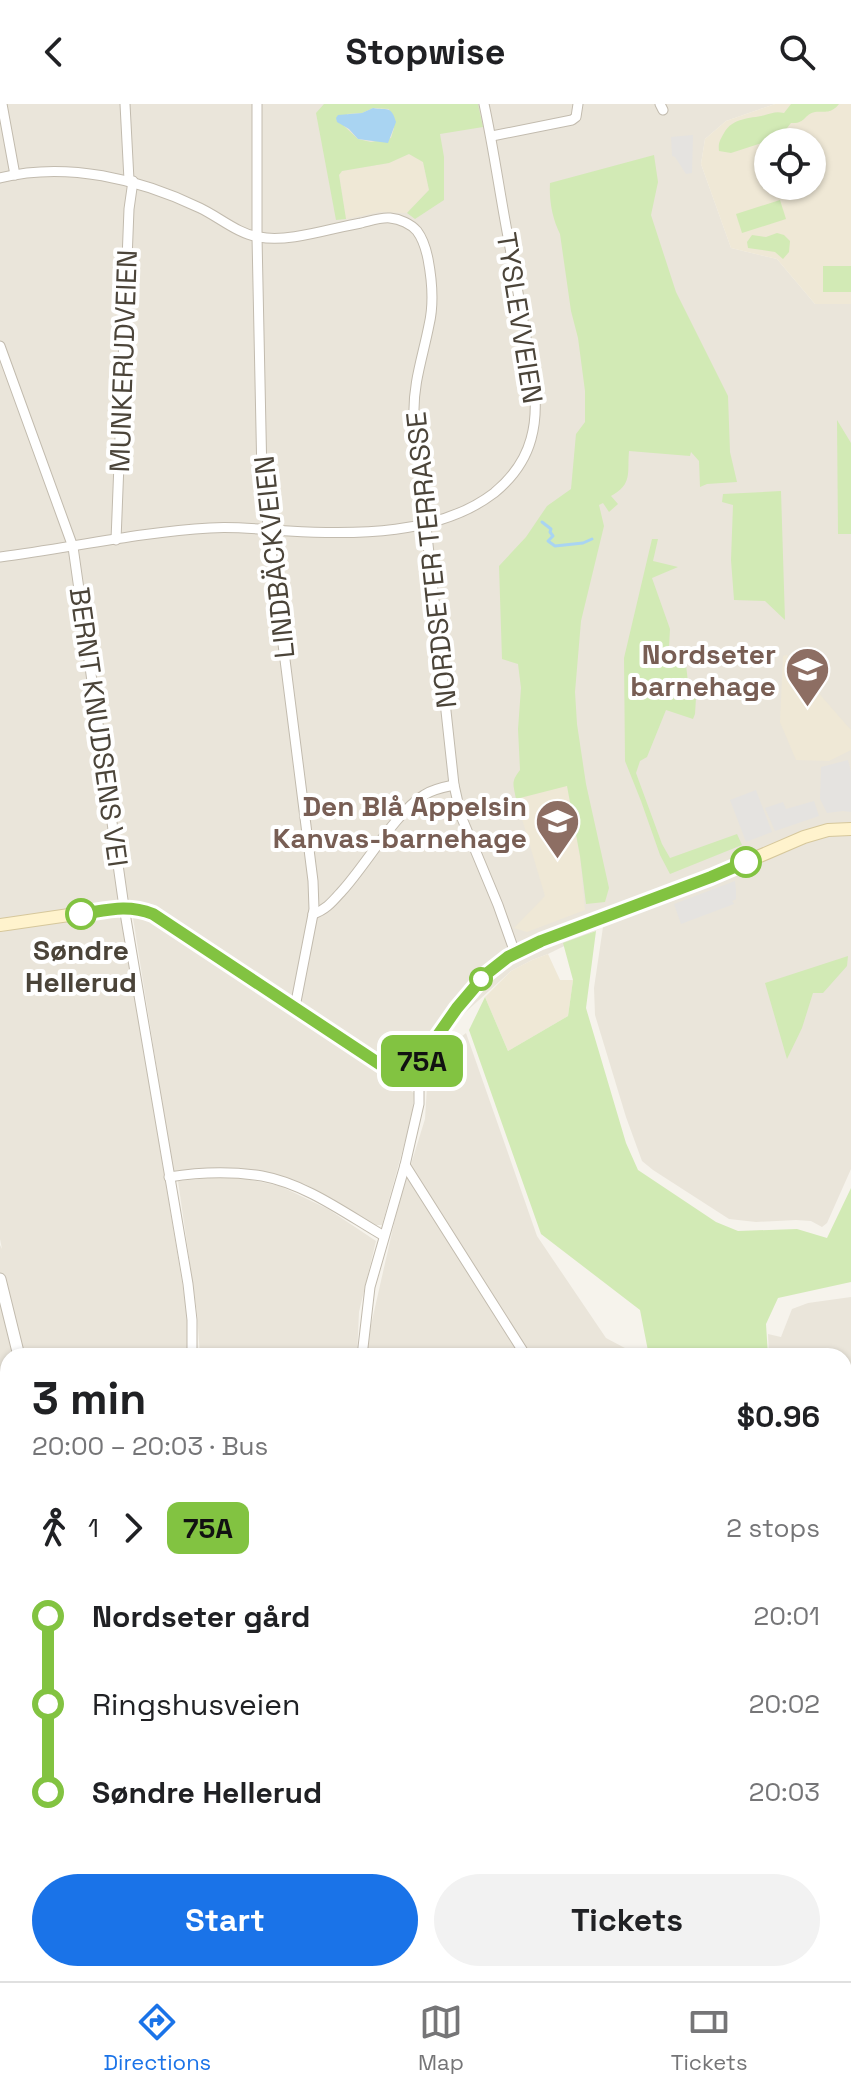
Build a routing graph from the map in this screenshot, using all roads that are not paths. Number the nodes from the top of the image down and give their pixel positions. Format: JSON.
{"nodes":[{"id":1,"x":2,"y":104,"type":"edge"},
{"id":2,"x":125,"y":104,"type":"edge"},
{"id":3,"x":257,"y":104,"type":"edge"},
{"id":4,"x":484,"y":104,"type":"edge"},
{"id":5,"x":578,"y":104,"type":"edge"},
{"id":6,"x":492,"y":136,"type":"junction"},
{"id":7,"x":15,"y":175,"type":"junction"},
{"id":8,"x":0,"y":178,"type":"edge"},
{"id":9,"x":131,"y":181,"type":"junction"},
{"id":10,"x":257,"y":237,"type":"junction"},
{"id":11,"x":0,"y":346,"type":"edge"},
{"id":12,"x":427,"y":525,"type":"junction"},
{"id":13,"x":269,"y":529,"type":"junction"},
{"id":14,"x":116,"y":540,"type":"junction"},
{"id":15,"x":73,"y":547,"type":"junction"},
{"id":16,"x":0,"y":557,"type":"edge"},
{"id":17,"x":454,"y":785,"type":"junction"},
{"id":18,"x":851,"y":829,"type":"edge"},
{"id":19,"x":124,"y":907,"type":"junction"},
{"id":20,"x":313,"y":914,"type":"junction"},
{"id":21,"x":0,"y":925,"type":"edge"},
{"id":22,"x":515,"y":953,"type":"junction"},
{"id":23,"x":295,"y":1007,"type":"junction"},
{"id":24,"x":412,"y":1070,"type":"junction"},
{"id":25,"x":405,"y":1165,"type":"junction"},
{"id":26,"x":169,"y":1177,"type":"junction"},
{"id":27,"x":384,"y":1236,"type":"junction"},
{"id":28,"x":0,"y":1279,"type":"edge"},
{"id":29,"x":17,"y":1348,"type":"edge"},
{"id":30,"x":192,"y":1348,"type":"edge"},
{"id":31,"x":363,"y":1348,"type":"edge"},
{"id":32,"x":521,"y":1348,"type":"edge"}],
"edges":[{"from":1,"to":7,"type":"street"},
{"from":2,"to":9,"type":"street","name":"MUNKERUDVEIEN"},
{"from":3,"to":10,"type":"street","name":"LINDBÄCKVEIEN"},
{"from":4,"to":6,"type":"street","name":"TYSLEVVEIEN"},
{"from":5,"to":6,"type":"street"},
{"from":6,"to":12,"type":"street","name":"TYSLEVVEIEN"},
{"from":7,"to":8,"type":"street"},
{"from":7,"to":9,"type":"street"},
{"from":9,"to":10,"type":"street"},
{"from":9,"to":14,"type":"street","name":"MUNKERUDVEIEN"},
{"from":10,"to":12,"type":"street","name":"NORDSETER TERRASSE"},
{"from":10,"to":13,"type":"street","name":"LINDBÄCKVEIEN"},
{"from":11,"to":15,"type":"street","name":"BERNT KNUDSENS VEI"},
{"from":12,"to":13,"type":"street","name":"TYSLEVVEIEN"},
{"from":12,"to":17,"type":"street","name":"NORDSETER TERRASSE"},
{"from":13,"to":14,"type":"street","name":"TYSLEVVEIEN"},
{"from":13,"to":20,"type":"street","name":"LINDBÄCKVEIEN"},
{"from":14,"to":15,"type":"street","name":"TYSLEVVEIEN"},
{"from":15,"to":16,"type":"street","name":"TYSLEVVEIEN"},
{"from":15,"to":19,"type":"street","name":"BERNT KNUDSENS VEI"},
{"from":17,"to":20,"type":"street"},
{"from":17,"to":22,"type":"street","name":"NORDSETER TERRASSE"},
{"from":18,"to":22,"type":"main road"},
{"from":19,"to":21,"type":"main road"},
{"from":19,"to":23,"type":"main road"},
{"from":19,"to":26,"type":"street","name":"BERNT KNUDSENS VEI"},
{"from":20,"to":23,"type":"street","name":"LINDBÄCKVEIEN"},
{"from":22,"to":24,"type":"main road"},
{"from":23,"to":24,"type":"main road"},
{"from":24,"to":25,"type":"street"},
{"from":25,"to":27,"type":"street"},
{"from":25,"to":32,"type":"street"},
{"from":26,"to":27,"type":"street"},
{"from":26,"to":30,"type":"street","name":"BERNT KNUDSENS VEI"},
{"from":27,"to":31,"type":"street"},
{"from":28,"to":29,"type":"street"}]}
